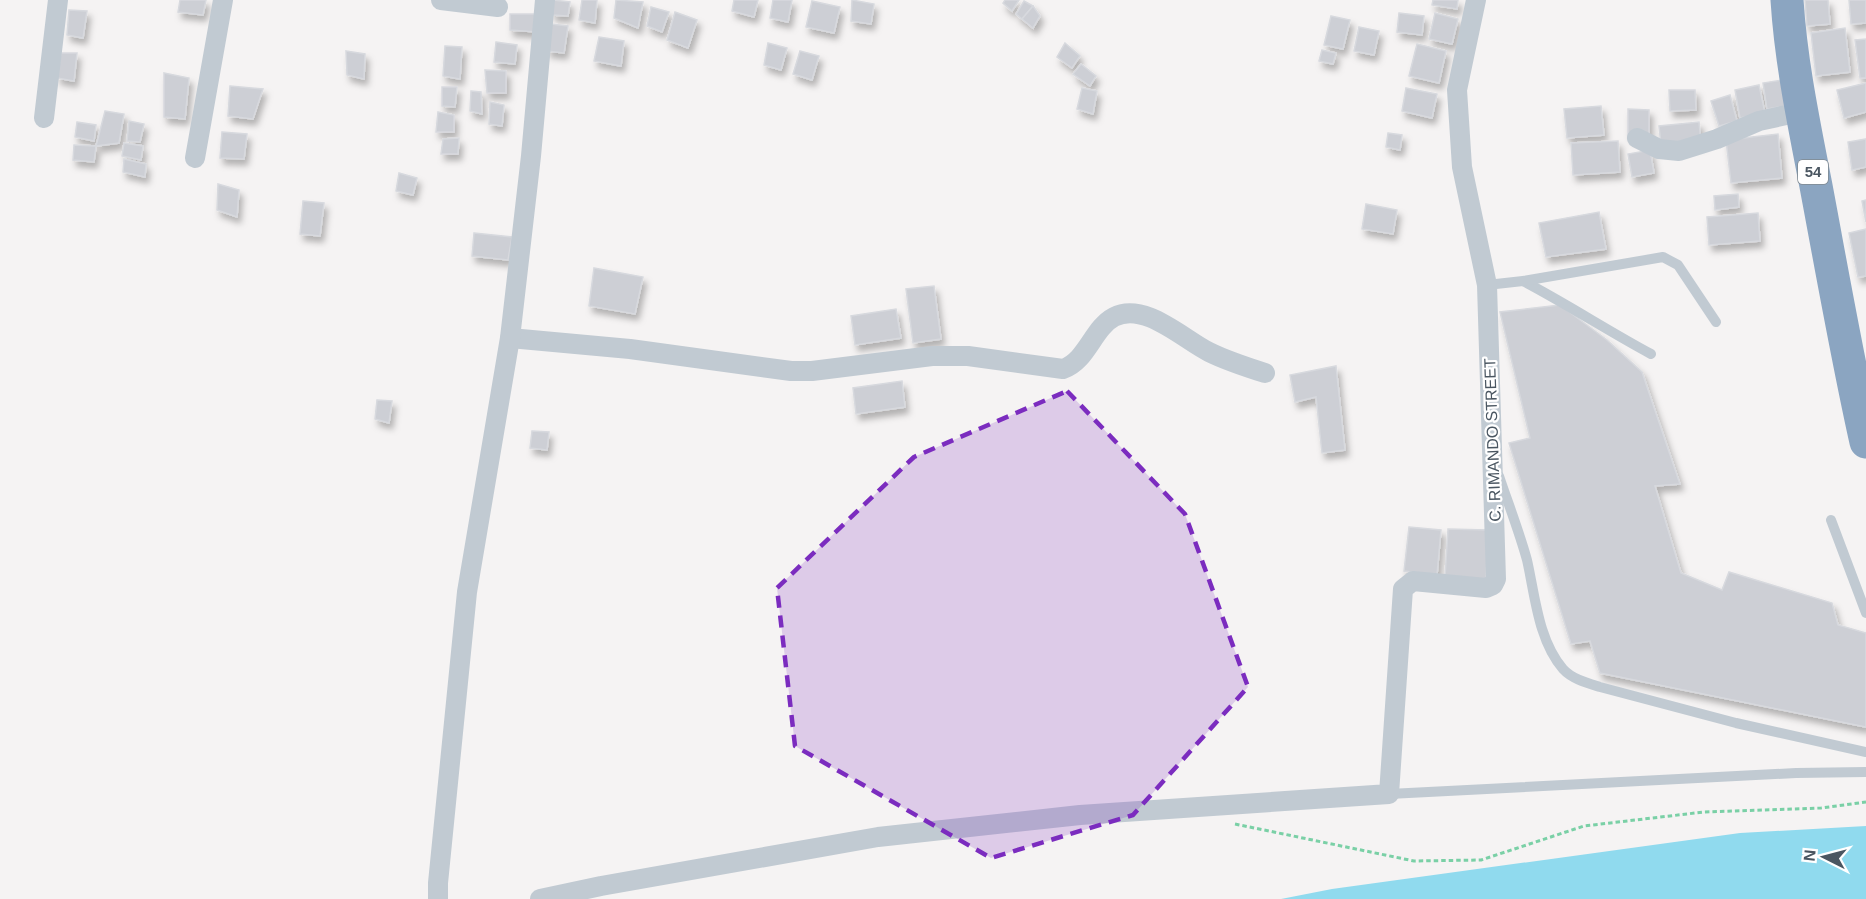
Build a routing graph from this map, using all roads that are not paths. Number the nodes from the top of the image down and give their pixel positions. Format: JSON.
{"nodes":[{"id":1,"x":58,"y":0,"type":"edge"},
{"id":2,"x":223,"y":0,"type":"edge"},
{"id":3,"x":441,"y":0,"type":"edge"},
{"id":4,"x":545,"y":0,"type":"edge"},
{"id":5,"x":1476,"y":0,"type":"edge"},
{"id":6,"x":1787,"y":0,"type":"edge"},
{"id":7,"x":498,"y":7,"type":"dead end"},
{"id":8,"x":1800,"y":112,"type":"junction"},
{"id":9,"x":44,"y":118,"type":"dead end"},
{"id":10,"x":1637,"y":138,"type":"dead end"},
{"id":11,"x":195,"y":158,"type":"dead end"},
{"id":12,"x":1523,"y":281,"type":"junction"},
{"id":13,"x":1487,"y":285,"type":"junction"},
{"id":14,"x":1716,"y":322,"type":"dead end"},
{"id":15,"x":510,"y":338,"type":"junction"},
{"id":16,"x":1651,"y":354,"type":"dead end"},
{"id":17,"x":1265,"y":373,"type":"dead end"},
{"id":18,"x":1866,"y":442,"type":"edge"},
{"id":19,"x":1492,"y":455,"type":"junction"},
{"id":20,"x":1831,"y":520,"type":"dead end"},
{"id":21,"x":1866,"y":613,"type":"edge"},
{"id":22,"x":1866,"y":752,"type":"edge"},
{"id":23,"x":1866,"y":772,"type":"edge"},
{"id":24,"x":1389,"y":794,"type":"junction"},
{"id":25,"x":438,"y":899,"type":"edge"},
{"id":26,"x":540,"y":899,"type":"edge"}],
"edges":[{"from":1,"to":9,"type":"street"},
{"from":2,"to":11,"type":"street"},
{"from":3,"to":7,"type":"street"},
{"from":4,"to":15,"type":"street"},
{"from":5,"to":13,"type":"street","name":"C. RIMANDO STREET"},
{"from":6,"to":8,"type":"highway","number":"54"},
{"from":8,"to":10,"type":"street"},
{"from":8,"to":18,"type":"highway","number":"54"},
{"from":12,"to":13,"type":"lane"},
{"from":12,"to":14,"type":"lane"},
{"from":12,"to":16,"type":"lane"},
{"from":13,"to":19,"type":"street","name":"C. RIMANDO STREET"},
{"from":15,"to":17,"type":"street"},
{"from":15,"to":25,"type":"street"},
{"from":19,"to":22,"type":"lane"},
{"from":19,"to":24,"type":"street","name":"C. RIMANDO STREET"},
{"from":20,"to":21,"type":"lane"},
{"from":23,"to":24,"type":"lane"},
{"from":24,"to":26,"type":"street"}]}
